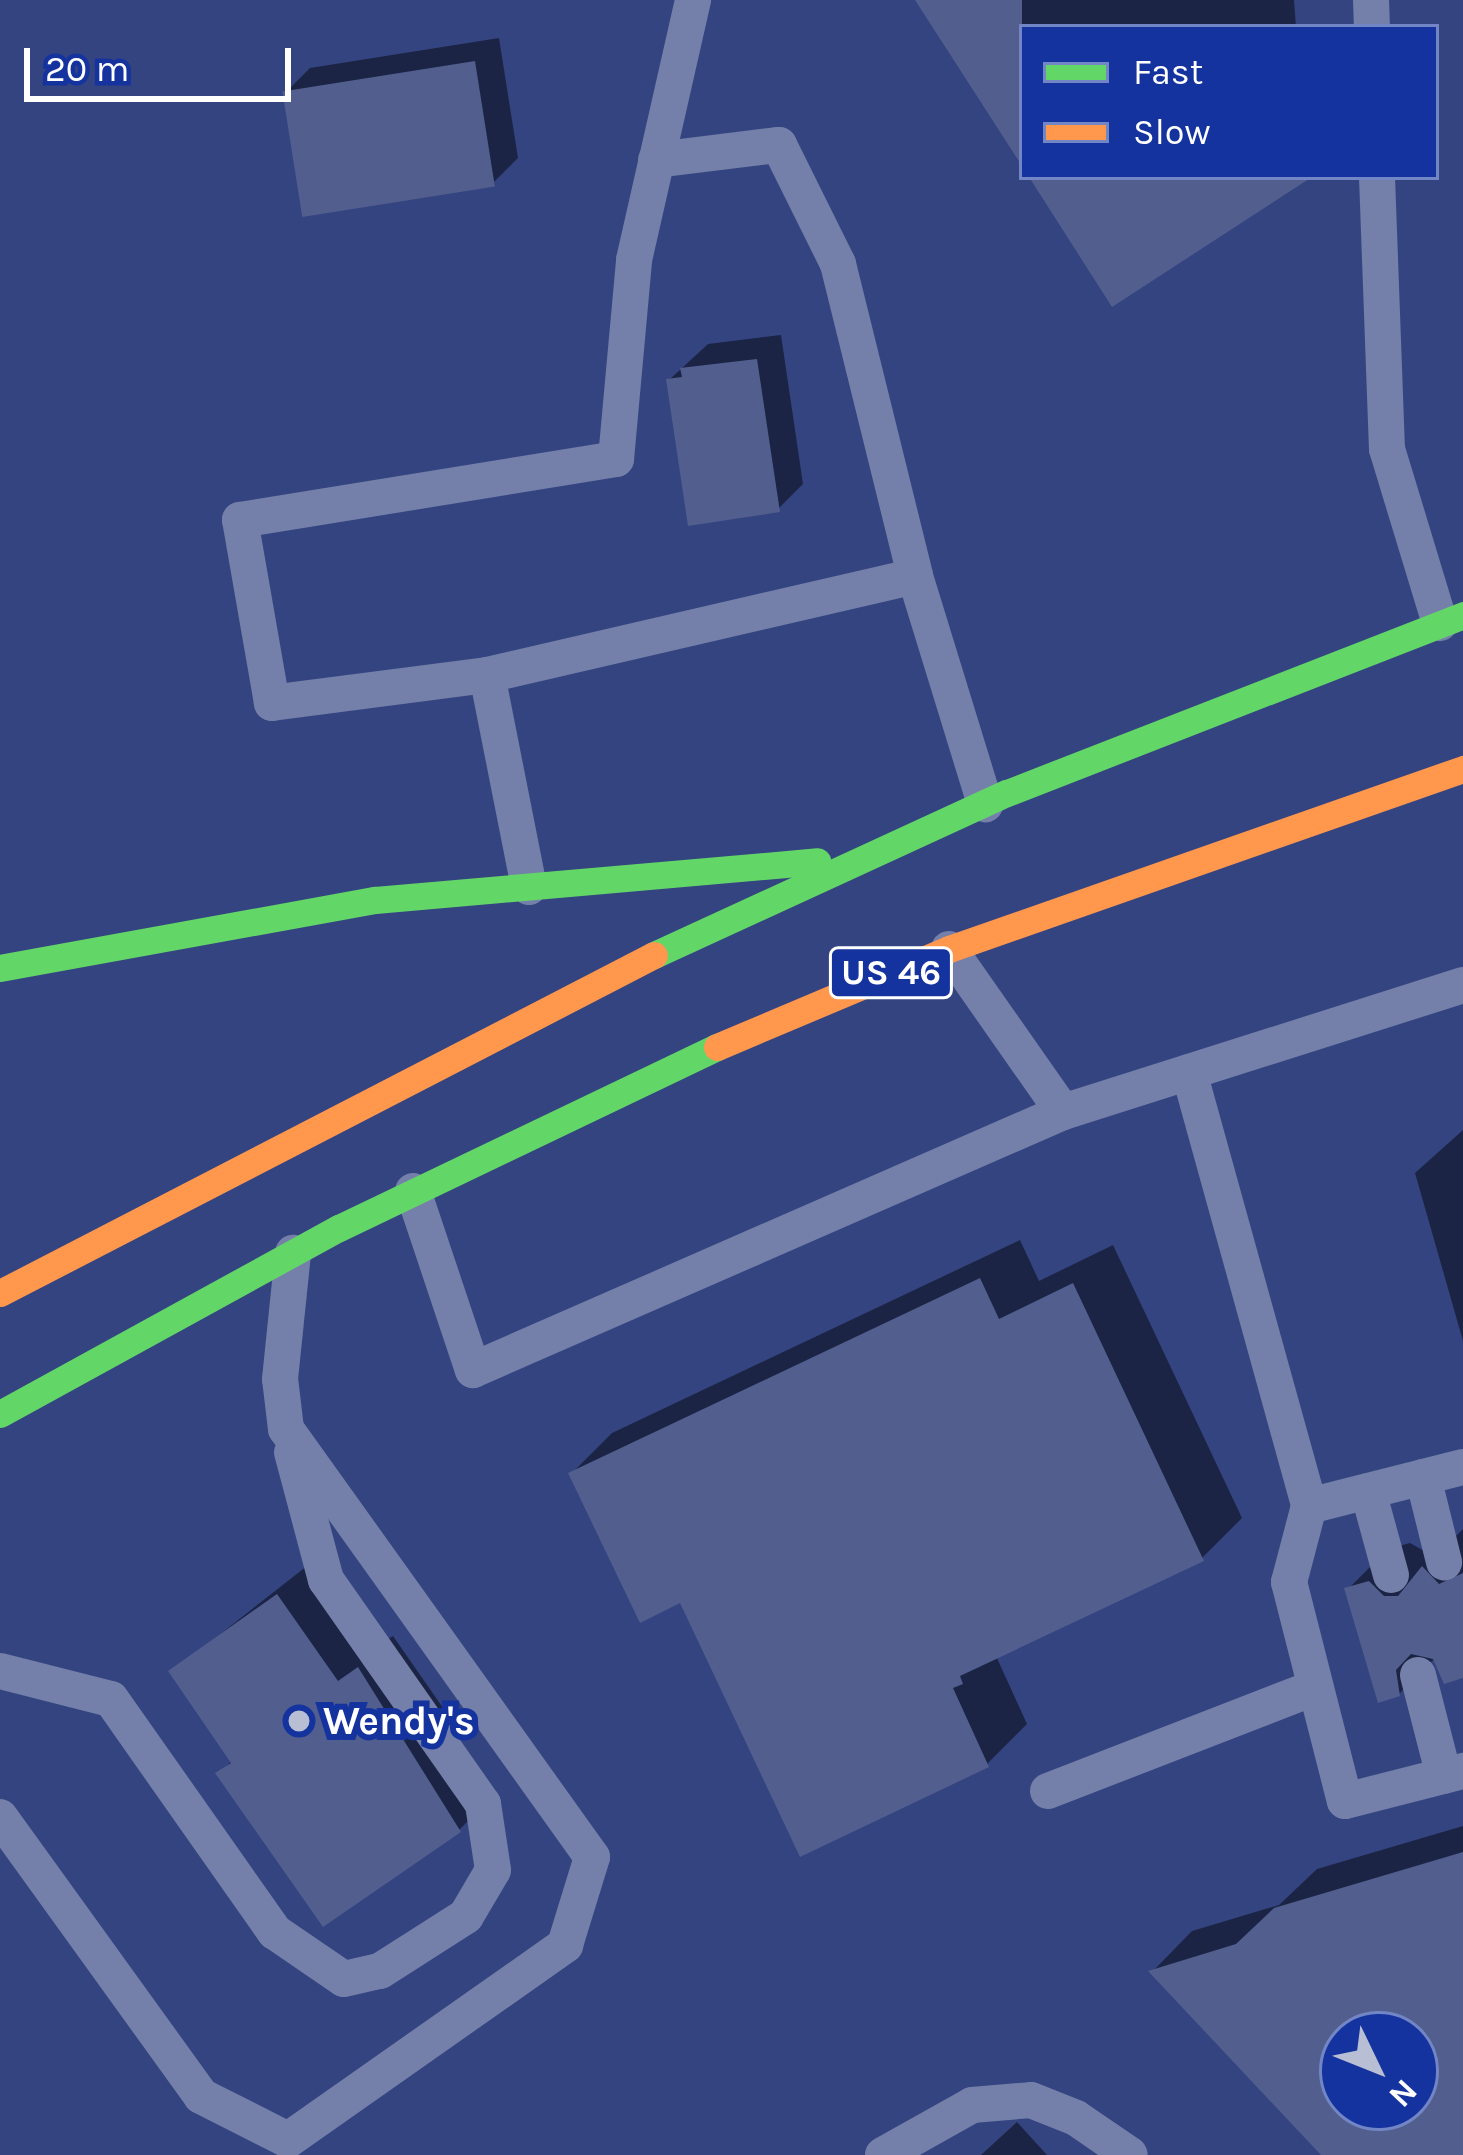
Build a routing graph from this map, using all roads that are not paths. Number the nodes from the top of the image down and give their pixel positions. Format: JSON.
{"nodes":[{"id":1,"x":693,"y":0,"type":"edge"},
{"id":2,"x":656,"y":160,"type":"junction"},
{"id":3,"x":1377,"y":180,"type":"edge"},
{"id":4,"x":915,"y":576,"type":"junction"},
{"id":5,"x":1452,"y":619,"type":"edge"},
{"id":6,"x":487,"y":675,"type":"junction"},
{"id":7,"x":1463,"y":769,"type":"edge"},
{"id":8,"x":985,"y":804,"type":"junction"},
{"id":9,"x":868,"y":856,"type":"junction"},
{"id":10,"x":529,"y":887,"type":"junction"},
{"id":11,"x":949,"y":949,"type":"junction"},
{"id":12,"x":0,"y":968,"type":"edge"},
{"id":13,"x":1463,"y":985,"type":"edge"},
{"id":14,"x":1190,"y":1072,"type":"junction"},
{"id":15,"x":1063,"y":1112,"type":"junction"},
{"id":16,"x":413,"y":1191,"type":"junction"},
{"id":17,"x":293,"y":1253,"type":"junction"},
{"id":18,"x":0,"y":1293,"type":"edge"},
{"id":19,"x":0,"y":1414,"type":"edge"},
{"id":20,"x":286,"y":1429,"type":"junction"},
{"id":21,"x":1463,"y":1467,"type":"edge"},
{"id":22,"x":1424,"y":1477,"type":"junction"},
{"id":23,"x":1368,"y":1491,"type":"junction"},
{"id":24,"x":1309,"y":1506,"type":"junction"},
{"id":25,"x":1444,"y":1562,"type":"dead end"},
{"id":26,"x":1391,"y":1575,"type":"dead end"},
{"id":27,"x":0,"y":1672,"type":"edge"},
{"id":28,"x":1418,"y":1676,"type":"dead end"},
{"id":29,"x":1316,"y":1687,"type":"junction"},
{"id":30,"x":1454,"y":1773,"type":"edge"},
{"id":31,"x":1048,"y":1791,"type":"dead end"},
{"id":32,"x":0,"y":1817,"type":"edge"},
{"id":33,"x":883,"y":2155,"type":"edge"},
{"id":34,"x":1130,"y":2155,"type":"edge"}],
"edges":[{"from":1,"to":2,"type":"lane"},
{"from":2,"to":4,"type":"lane"},
{"from":2,"to":6,"type":"lane"},
{"from":3,"to":5,"type":"lane"},
{"from":4,"to":6,"type":"lane"},
{"from":4,"to":8,"type":"lane"},
{"from":5,"to":8,"type":"highway"},
{"from":6,"to":10,"type":"lane"},
{"from":7,"to":11,"type":"highway","number":"US 46"},
{"from":8,"to":9,"type":"highway"},
{"from":9,"to":10,"type":"highway"},
{"from":9,"to":18,"type":"highway"},
{"from":10,"to":12,"type":"highway"},
{"from":11,"to":15,"type":"lane"},
{"from":11,"to":16,"type":"highway","number":"US 46"},
{"from":13,"to":14,"type":"lane"},
{"from":14,"to":15,"type":"lane"},
{"from":14,"to":24,"type":"lane"},
{"from":15,"to":16,"type":"lane"},
{"from":16,"to":17,"type":"highway","number":"US 46"},
{"from":17,"to":19,"type":"highway","number":"US 46"},
{"from":17,"to":20,"type":"lane"},
{"from":20,"to":27,"type":"lane"},
{"from":20,"to":32,"type":"lane"},
{"from":21,"to":22,"type":"lane"},
{"from":22,"to":23,"type":"lane"},
{"from":22,"to":25,"type":"lane"},
{"from":23,"to":24,"type":"lane"},
{"from":23,"to":26,"type":"lane"},
{"from":24,"to":29,"type":"lane"},
{"from":28,"to":30,"type":"lane"},
{"from":29,"to":30,"type":"lane"},
{"from":29,"to":31,"type":"lane"},
{"from":33,"to":34,"type":"lane"}]}
